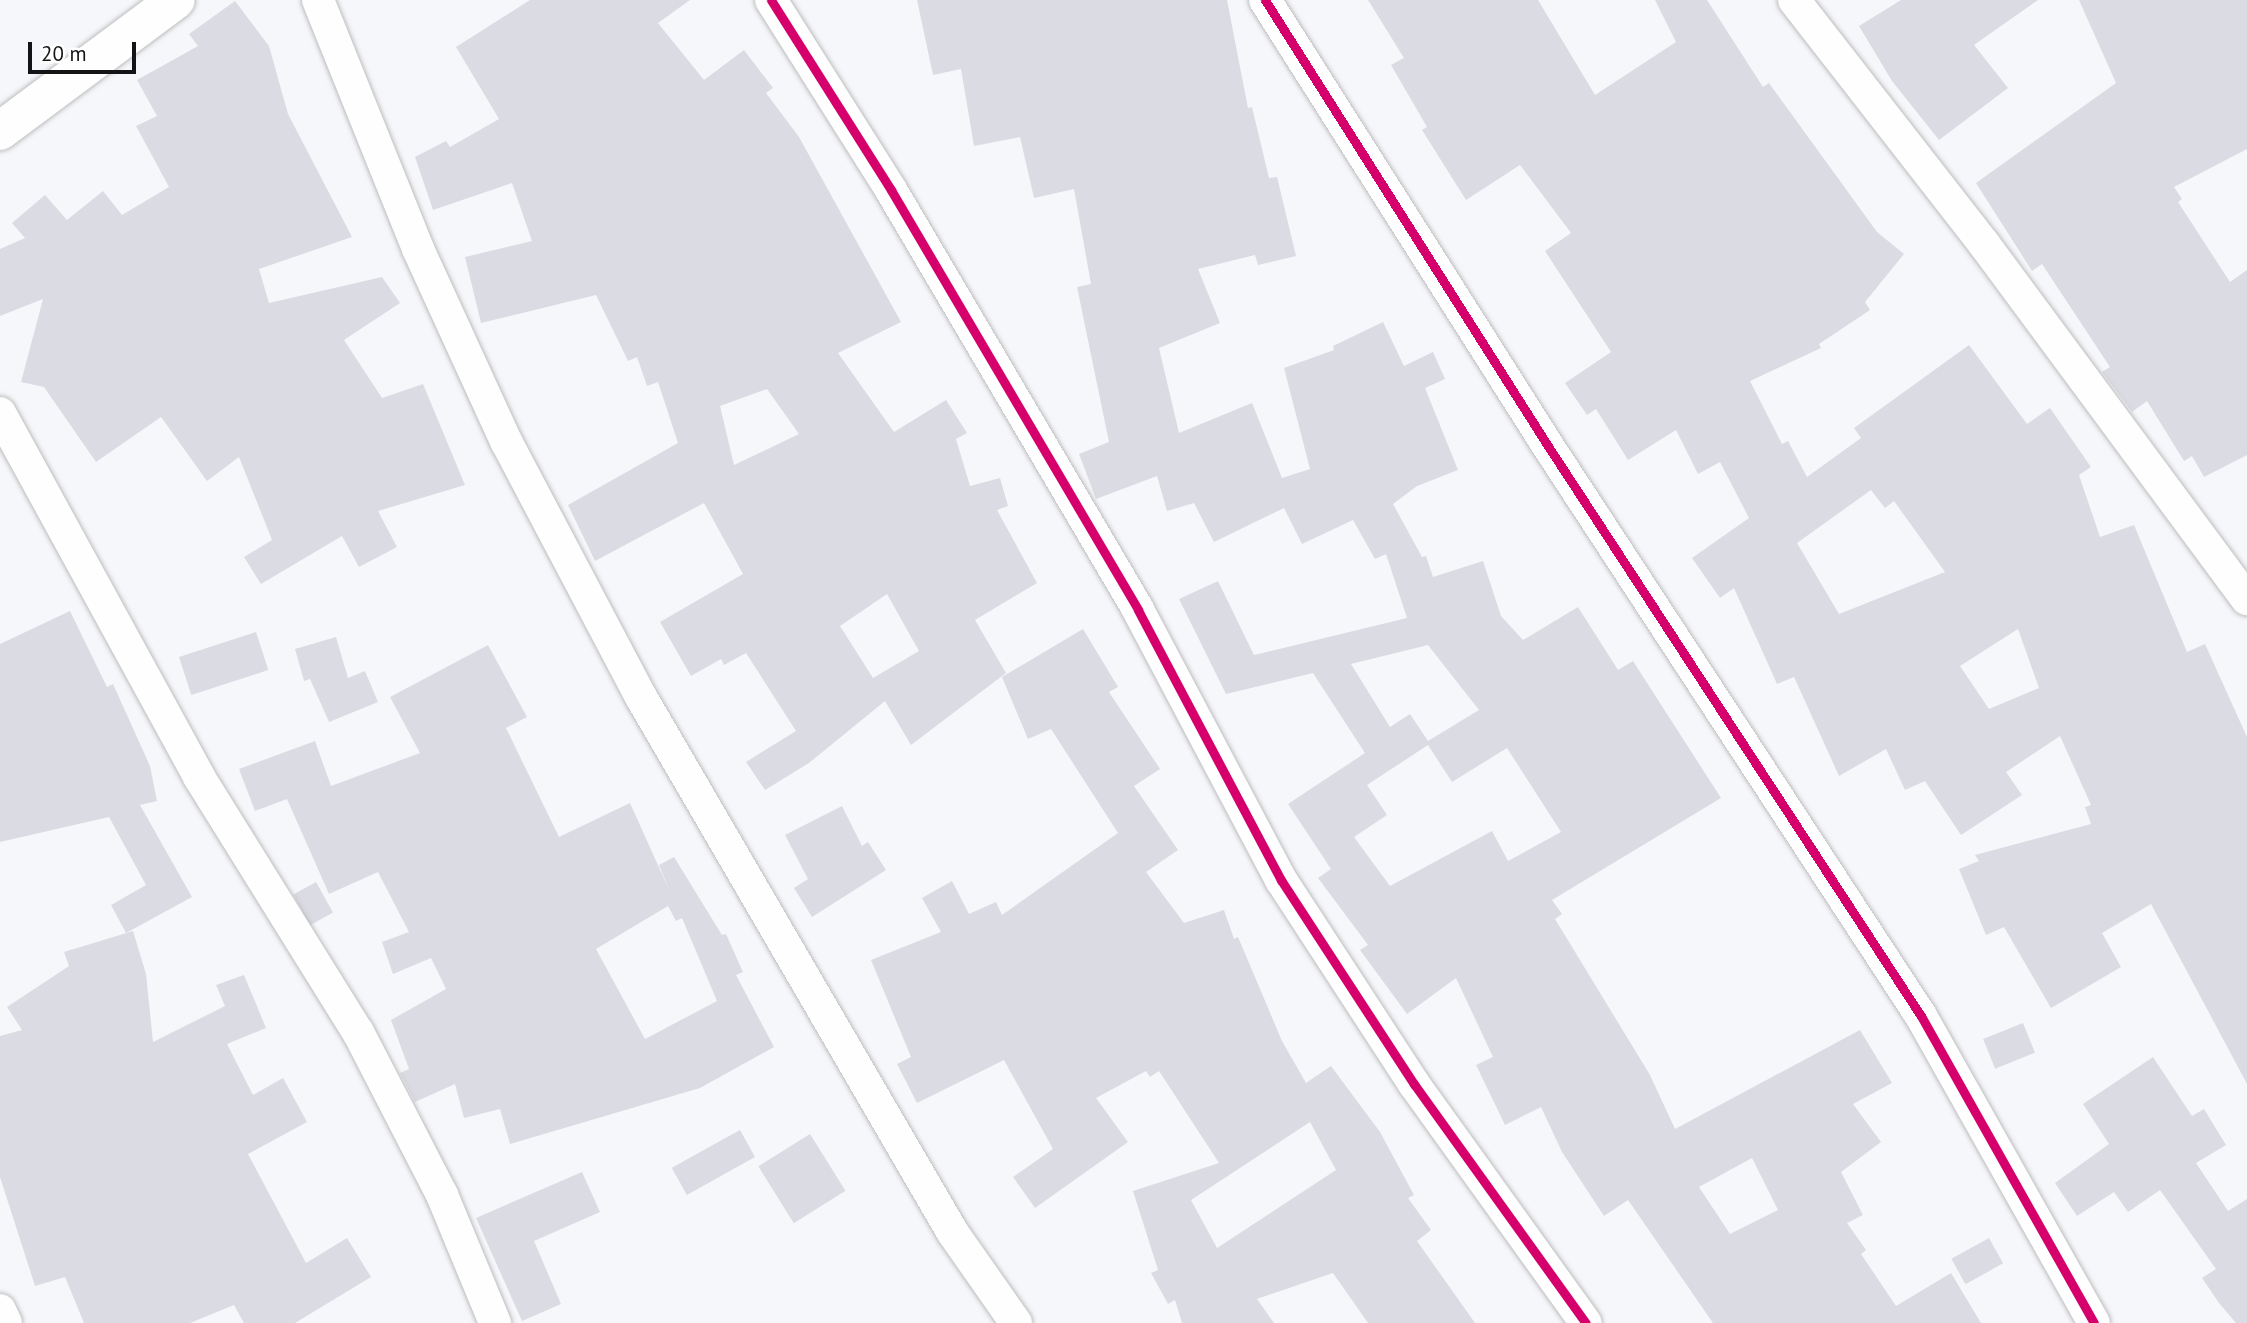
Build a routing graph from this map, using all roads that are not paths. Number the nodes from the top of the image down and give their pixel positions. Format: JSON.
{"nodes":[{"id":1,"x":176,"y":0,"type":"edge"},
{"id":2,"x":318,"y":0,"type":"edge"},
{"id":3,"x":771,"y":0,"type":"edge"},
{"id":4,"x":1265,"y":0,"type":"edge"},
{"id":5,"x":1794,"y":0,"type":"edge"},
{"id":6,"x":0,"y":131,"type":"edge"},
{"id":7,"x":0,"y":412,"type":"edge"},
{"id":8,"x":2247,"y":599,"type":"edge"},
{"id":9,"x":0,"y":1310,"type":"edge"},
{"id":10,"x":6,"y":1323,"type":"edge"},
{"id":11,"x":495,"y":1323,"type":"edge"},
{"id":12,"x":1016,"y":1323,"type":"edge"},
{"id":13,"x":1586,"y":1323,"type":"edge"},
{"id":14,"x":2094,"y":1323,"type":"edge"}],
"edges":[{"from":1,"to":6,"type":"street"},
{"from":2,"to":12,"type":"street"},
{"from":3,"to":13,"type":"street"},
{"from":4,"to":14,"type":"street"},
{"from":5,"to":8,"type":"street"},
{"from":7,"to":11,"type":"street"},
{"from":9,"to":10,"type":"street"}]}
